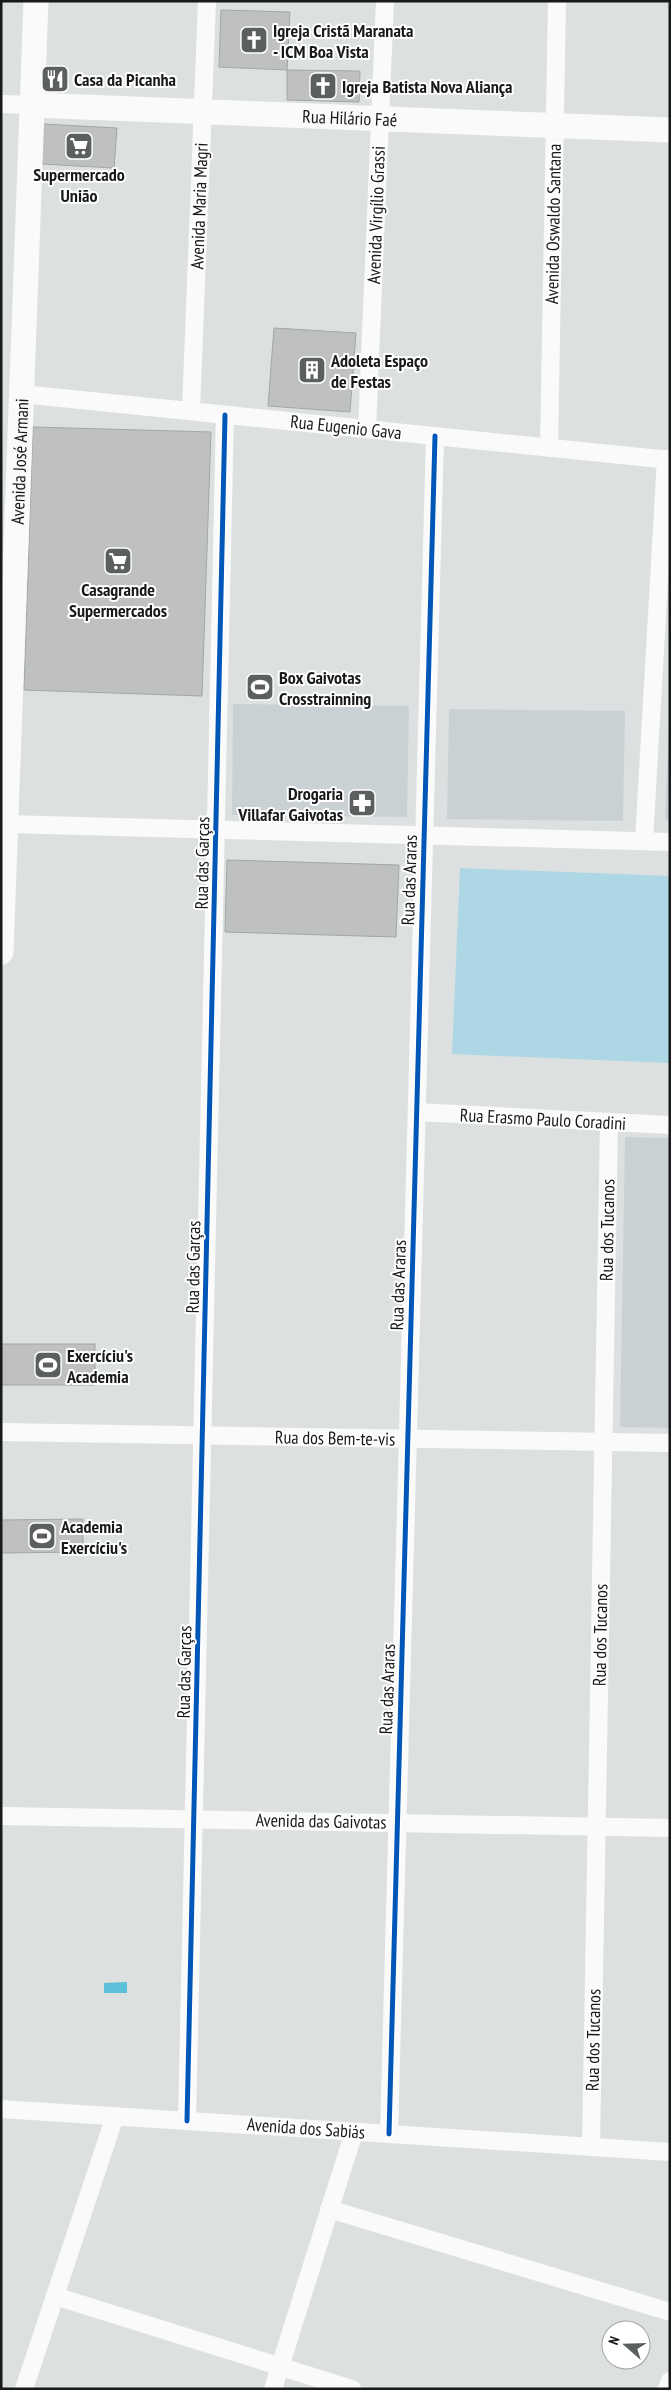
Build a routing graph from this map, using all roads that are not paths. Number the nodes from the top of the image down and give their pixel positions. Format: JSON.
{"nodes":[{"id":1,"x":36,"y":1,"type":"edge"},
{"id":2,"x":206,"y":1,"type":"edge"},
{"id":3,"x":385,"y":1,"type":"edge"},
{"id":4,"x":558,"y":1,"type":"edge"},
{"id":5,"x":1,"y":104,"type":"edge"},
{"id":6,"x":32,"y":105,"type":"junction"},
{"id":7,"x":202,"y":111,"type":"junction"},
{"id":8,"x":380,"y":118,"type":"junction"},
{"id":9,"x":555,"y":124,"type":"junction"},
{"id":10,"x":668,"y":129,"type":"edge"},
{"id":11,"x":22,"y":394,"type":"junction"},
{"id":12,"x":191,"y":411,"type":"junction"},
{"id":13,"x":225,"y":415,"type":"junction"},
{"id":14,"x":368,"y":429,"type":"junction"},
{"id":15,"x":435,"y":436,"type":"junction"},
{"id":16,"x":549,"y":448,"type":"junction"},
{"id":17,"x":668,"y":460,"type":"edge"},
{"id":18,"x":6,"y":666,"type":"edge"},
{"id":19,"x":6,"y":824,"type":"junction"},
{"id":20,"x":216,"y":830,"type":"junction"},
{"id":21,"x":424,"y":835,"type":"junction"},
{"id":22,"x":644,"y":841,"type":"junction"},
{"id":23,"x":670,"y":842,"type":"edge"},
{"id":24,"x":1,"y":952,"type":"edge"},
{"id":25,"x":416,"y":1112,"type":"junction"},
{"id":26,"x":609,"y":1123,"type":"junction"},
{"id":27,"x":670,"y":1125,"type":"edge"},
{"id":28,"x":1,"y":1432,"type":"edge"},
{"id":29,"x":203,"y":1436,"type":"junction"},
{"id":30,"x":408,"y":1439,"type":"junction"},
{"id":31,"x":604,"y":1442,"type":"junction"},
{"id":32,"x":670,"y":1444,"type":"edge"},
{"id":33,"x":1,"y":1816,"type":"edge"},
{"id":34,"x":194,"y":1819,"type":"junction"},
{"id":35,"x":397,"y":1823,"type":"junction"},
{"id":36,"x":597,"y":1827,"type":"junction"},
{"id":37,"x":670,"y":1828,"type":"edge"},
{"id":38,"x":1,"y":2109,"type":"edge"},
{"id":39,"x":114,"y":2116,"type":"junction"},
{"id":40,"x":187,"y":2121,"type":"junction"},
{"id":41,"x":354,"y":2132,"type":"junction"},
{"id":42,"x":389,"y":2134,"type":"junction"},
{"id":43,"x":592,"y":2147,"type":"junction"},
{"id":44,"x":670,"y":2152,"type":"edge"},
{"id":45,"x":329,"y":2209,"type":"junction"},
{"id":46,"x":55,"y":2296,"type":"junction"},
{"id":47,"x":670,"y":2312,"type":"edge"},
{"id":48,"x":280,"y":2366,"type":"junction"},
{"id":49,"x":670,"y":2381,"type":"edge"},
{"id":50,"x":24,"y":2389,"type":"edge"},
{"id":51,"x":273,"y":2389,"type":"edge"},
{"id":52,"x":352,"y":2389,"type":"edge"},
{"id":53,"x":667,"y":2389,"type":"edge"}],
"edges":[{"from":1,"to":6,"type":"main road","name":"Avenida José Armani"},
{"from":2,"to":7,"type":"street","name":"Avenida Maria Magri"},
{"from":3,"to":8,"type":"street","name":"Avenida Virgílio Grassi"},
{"from":4,"to":9,"type":"street","name":"Avenida Oswaldo Santana"},
{"from":5,"to":6,"type":"street"},
{"from":6,"to":7,"type":"main road","name":"Rua Hilário Faé"},
{"from":6,"to":11,"type":"main road","name":"Avenida José Armani"},
{"from":7,"to":8,"type":"main road","name":"Rua Hilário Faé"},
{"from":7,"to":12,"type":"street","name":"Avenida Maria Magri"},
{"from":8,"to":9,"type":"main road","name":"Rua Hilário Faé"},
{"from":8,"to":14,"type":"street","name":"Avenida Virgílio Grassi"},
{"from":9,"to":10,"type":"main road","name":"Rua Hilário Faé"},
{"from":9,"to":16,"type":"street","name":"Avenida Oswaldo Santana"},
{"from":11,"to":12,"type":"street","name":"Rua Eugenio Gava"},
{"from":11,"to":18,"type":"main road","name":"Avenida José Armani"},
{"from":12,"to":13,"type":"street","name":"Rua Eugenio Gava"},
{"from":13,"to":14,"type":"street","name":"Rua Eugenio Gava"},
{"from":13,"to":20,"type":"street","name":"Rua das Garças"},
{"from":14,"to":15,"type":"street","name":"Rua Eugenio Gava"},
{"from":15,"to":16,"type":"street","name":"Rua Eugenio Gava"},
{"from":15,"to":21,"type":"street","name":"Rua das Araras"},
{"from":16,"to":17,"type":"street","name":"Rua Eugenio Gava"},
{"from":17,"to":22,"type":"street"},
{"from":18,"to":19,"type":"main road","name":"Avenida José Armani"},
{"from":19,"to":20,"type":"street"},
{"from":19,"to":24,"type":"main road","name":"Avenida José Armani"},
{"from":20,"to":21,"type":"street"},
{"from":20,"to":29,"type":"street","name":"Rua das Garças"},
{"from":21,"to":22,"type":"street"},
{"from":21,"to":25,"type":"street","name":"Rua das Araras"},
{"from":22,"to":23,"type":"street"},
{"from":25,"to":26,"type":"street","name":"Rua Erasmo Paulo Coradini"},
{"from":25,"to":30,"type":"street","name":"Rua das Araras"},
{"from":26,"to":27,"type":"street","name":"Rua Erasmo Paulo Coradini"},
{"from":26,"to":31,"type":"street","name":"Rua dos Tucanos"},
{"from":28,"to":29,"type":"street","name":"Rua dos Bem-te-vis"},
{"from":29,"to":30,"type":"street","name":"Rua dos Bem-te-vis"},
{"from":29,"to":34,"type":"street","name":"Rua das Garças"},
{"from":30,"to":31,"type":"street","name":"Rua dos Bem-te-vis"},
{"from":30,"to":35,"type":"street","name":"Rua das Araras"},
{"from":31,"to":32,"type":"street","name":"Rua dos Bem-te-vis"},
{"from":31,"to":36,"type":"street","name":"Rua dos Tucanos"},
{"from":33,"to":34,"type":"street","name":"Avenida das Gaivotas"},
{"from":34,"to":35,"type":"street","name":"Avenida das Gaivotas"},
{"from":34,"to":40,"type":"street","name":"Rua das Garças"},
{"from":35,"to":36,"type":"street","name":"Avenida das Gaivotas"},
{"from":35,"to":42,"type":"street","name":"Rua das Araras"},
{"from":36,"to":37,"type":"street","name":"Avenida das Gaivotas"},
{"from":36,"to":43,"type":"street","name":"Rua dos Tucanos"},
{"from":38,"to":39,"type":"street","name":"Avenida dos Sabiás"},
{"from":39,"to":40,"type":"street","name":"Avenida dos Sabiás"},
{"from":39,"to":46,"type":"street"},
{"from":40,"to":41,"type":"street","name":"Avenida dos Sabiás"},
{"from":41,"to":42,"type":"street","name":"Avenida dos Sabiás"},
{"from":41,"to":45,"type":"street"},
{"from":42,"to":43,"type":"street","name":"Avenida dos Sabiás"},
{"from":43,"to":44,"type":"street","name":"Avenida dos Sabiás"},
{"from":45,"to":47,"type":"street"},
{"from":45,"to":48,"type":"street"},
{"from":46,"to":48,"type":"street"},
{"from":46,"to":50,"type":"street"},
{"from":48,"to":51,"type":"street"},
{"from":48,"to":52,"type":"street"},
{"from":49,"to":53,"type":"street"}]}
